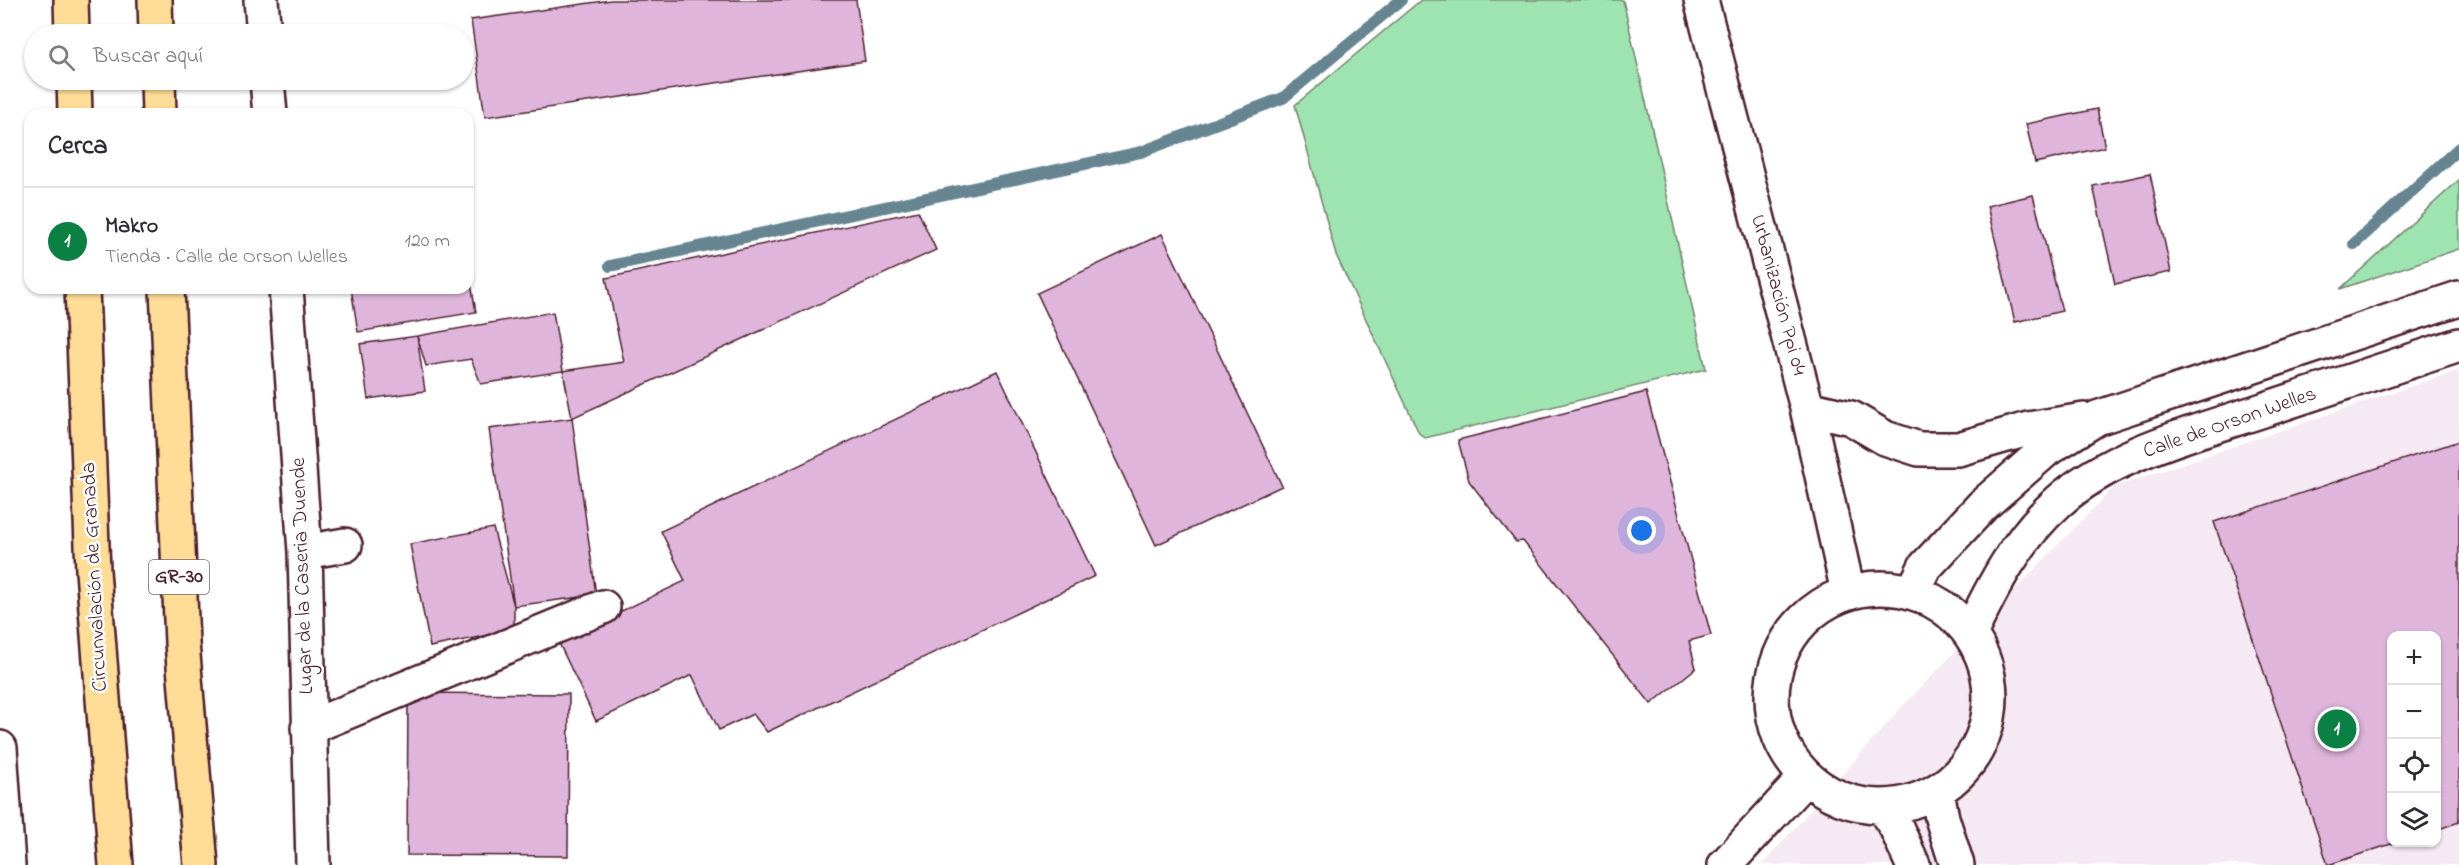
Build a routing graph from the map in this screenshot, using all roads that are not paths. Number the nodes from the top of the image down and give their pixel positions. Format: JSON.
{"nodes":[{"id":1,"x":71,"y":0,"type":"edge"},
{"id":2,"x":155,"y":0,"type":"edge"},
{"id":3,"x":261,"y":0,"type":"edge"},
{"id":4,"x":1701,"y":0,"type":"edge"},
{"id":5,"x":72,"y":24,"type":"edge"},
{"id":6,"x":156,"y":24,"type":"edge"},
{"id":7,"x":263,"y":24,"type":"edge"},
{"id":8,"x":74,"y":90,"type":"edge"},
{"id":9,"x":158,"y":90,"type":"edge"},
{"id":10,"x":268,"y":90,"type":"edge"},
{"id":11,"x":75,"y":108,"type":"edge"},
{"id":12,"x":159,"y":108,"type":"edge"},
{"id":13,"x":269,"y":108,"type":"edge"},
{"id":14,"x":82,"y":294,"type":"edge"},
{"id":15,"x":166,"y":294,"type":"edge"},
{"id":16,"x":286,"y":294,"type":"edge"},
{"id":17,"x":2459,"y":298,"type":"edge"},
{"id":18,"x":2459,"y":345,"type":"edge"},
{"id":19,"x":1807,"y":408,"type":"junction"},
{"id":20,"x":2097,"y":418,"type":"junction"},
{"id":21,"x":345,"y":545,"type":"dead end"},
{"id":22,"x":305,"y":552,"type":"junction"},
{"id":23,"x":1848,"y":592,"type":"junction"},
{"id":24,"x":1913,"y":592,"type":"junction"},
{"id":25,"x":603,"y":607,"type":"dead end"},
{"id":26,"x":1970,"y":634,"type":"junction"},
{"id":27,"x":308,"y":728,"type":"junction"},
{"id":28,"x":0,"y":748,"type":"edge"},
{"id":29,"x":1806,"y":777,"type":"junction"},
{"id":30,"x":1937,"y":791,"type":"junction"},
{"id":31,"x":1882,"y":806,"type":"junction"},
{"id":32,"x":8,"y":865,"type":"edge"},
{"id":33,"x":116,"y":865,"type":"edge"},
{"id":34,"x":201,"y":865,"type":"edge"},
{"id":35,"x":313,"y":865,"type":"edge"},
{"id":36,"x":1725,"y":865,"type":"edge"},
{"id":37,"x":1913,"y":865,"type":"edge"},
{"id":38,"x":1957,"y":865,"type":"edge"}],
"edges":[{"from":1,"to":5,"type":"highway"},
{"from":2,"to":6,"type":"highway"},
{"from":3,"to":7,"type":"street"},
{"from":4,"to":19,"type":"street","name":"Urbanización Ppi 04"},
{"from":8,"to":11,"type":"highway"},
{"from":9,"to":12,"type":"highway"},
{"from":10,"to":13,"type":"street"},
{"from":14,"to":33,"type":"highway","name":"Circunvalación de Granada"},
{"from":15,"to":34,"type":"highway","number":"GR-30"},
{"from":16,"to":22,"type":"street","name":"Lugar de la Caseria Duende"},
{"from":17,"to":20,"type":"street"},
{"from":18,"to":26,"type":"street","name":"Calle de Orson Welles"},
{"from":19,"to":20,"type":"street"},
{"from":19,"to":23,"type":"street","name":"Urbanización Ppi 04"},
{"from":20,"to":24,"type":"street"},
{"from":21,"to":22,"type":"street"},
{"from":22,"to":27,"type":"street","name":"Lugar de la Caseria Duende"},
{"from":23,"to":24,"type":"street"},
{"from":23,"to":29,"type":"street"},
{"from":24,"to":26,"type":"street"},
{"from":25,"to":27,"type":"street"},
{"from":26,"to":30,"type":"street"},
{"from":27,"to":35,"type":"street","name":"Lugar de la Caseria Duende"},
{"from":28,"to":32,"type":"street"},
{"from":29,"to":31,"type":"street"},
{"from":29,"to":36,"type":"street"},
{"from":30,"to":31,"type":"street"},
{"from":30,"to":38,"type":"street"},
{"from":31,"to":37,"type":"street"}]}
